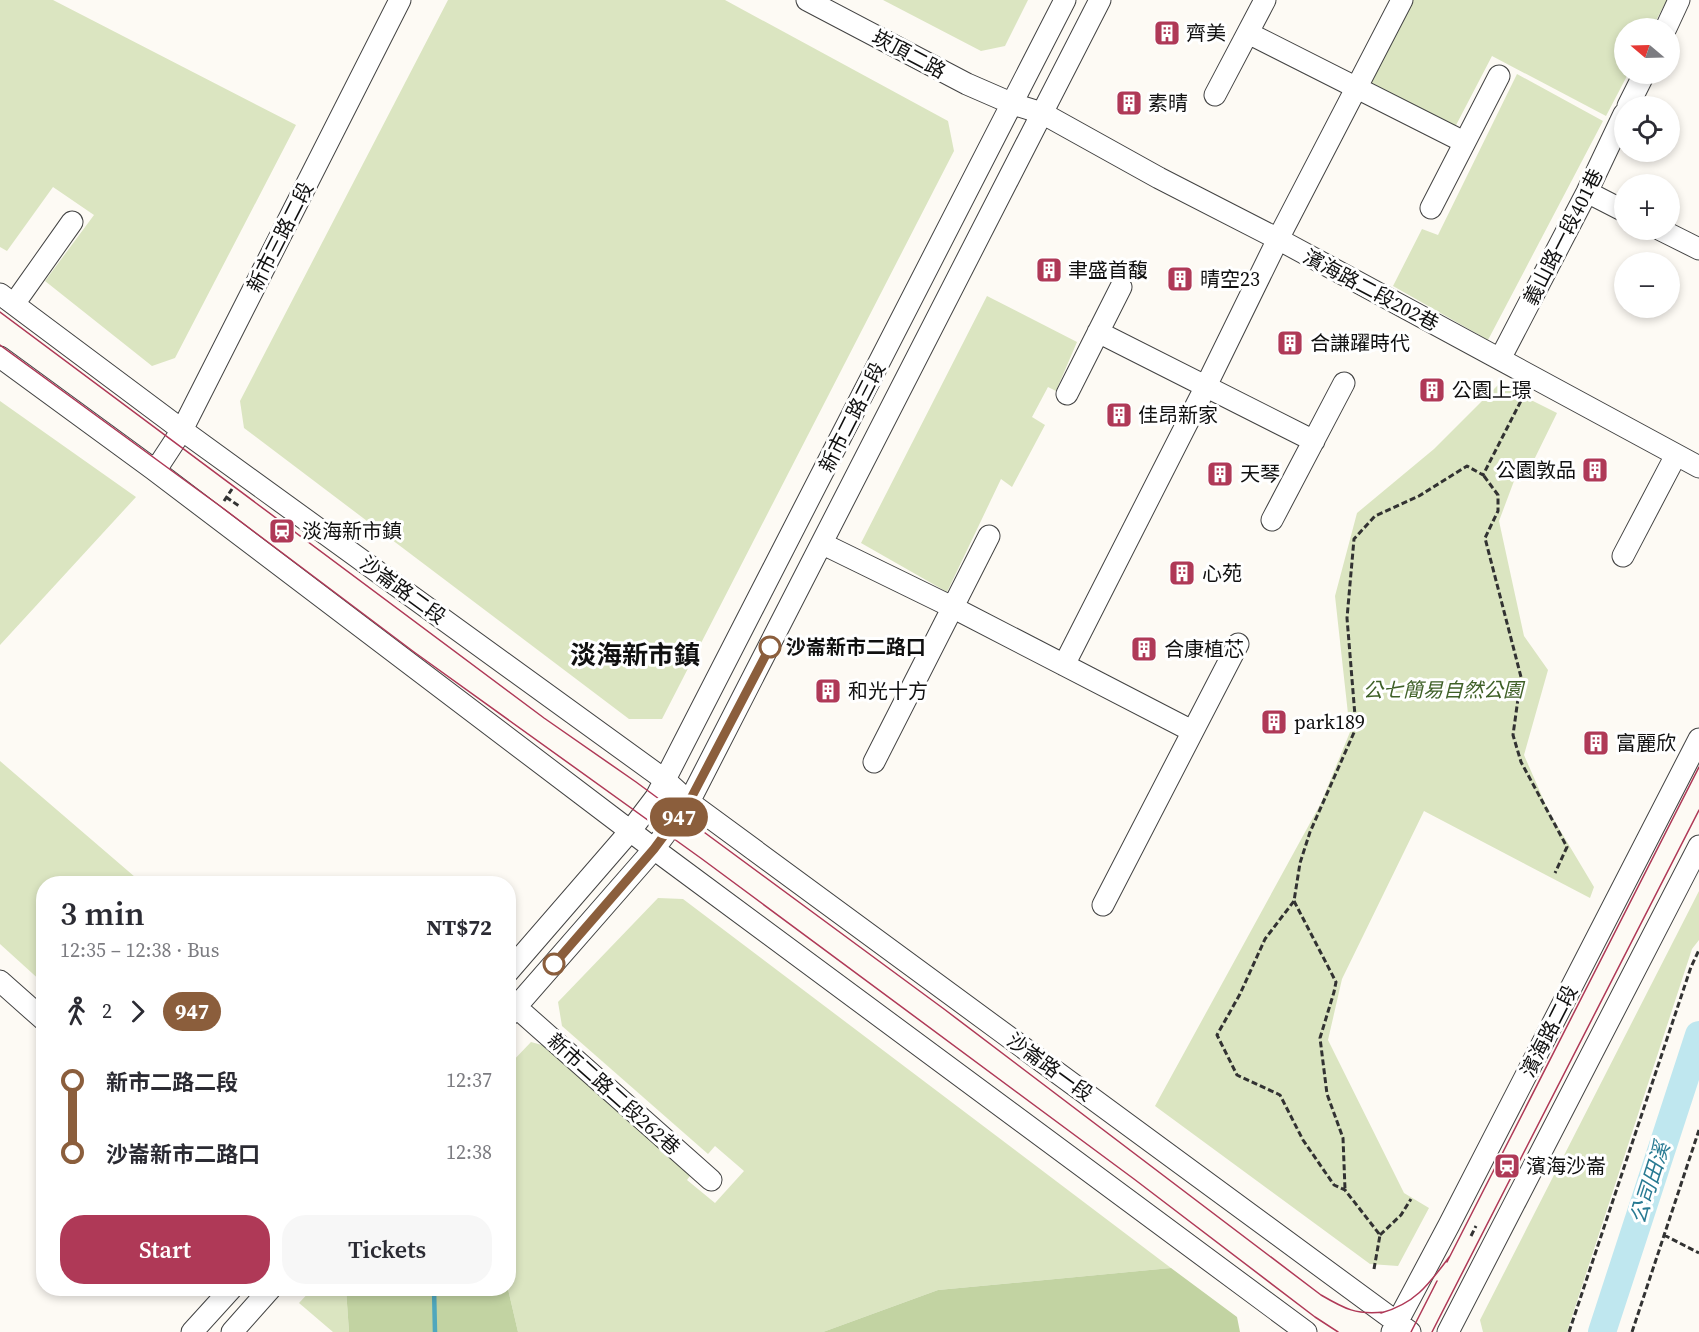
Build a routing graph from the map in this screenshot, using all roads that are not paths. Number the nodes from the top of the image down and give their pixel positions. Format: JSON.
{"nodes":[{"id":1,"x":400,"y":0,"type":"edge"},
{"id":2,"x":807,"y":0,"type":"edge"},
{"id":3,"x":1065,"y":0,"type":"edge"},
{"id":4,"x":1100,"y":0,"type":"edge"},
{"id":5,"x":1265,"y":0,"type":"edge"},
{"id":6,"x":1402,"y":0,"type":"edge"},
{"id":7,"x":1679,"y":0,"type":"edge"},
{"id":8,"x":1671,"y":18,"type":"edge"},
{"id":9,"x":1248,"y":33,"type":"junction"},
{"id":10,"x":1499,"y":76,"type":"dead end"},
{"id":11,"x":1356,"y":89,"type":"junction"},
{"id":12,"x":1215,"y":95,"type":"dead end"},
{"id":13,"x":1013,"y":104,"type":"junction"},
{"id":14,"x":1042,"y":113,"type":"junction"},
{"id":15,"x":1614,"y":135,"type":"edge"},
{"id":16,"x":1464,"y":142,"type":"junction"},
{"id":17,"x":1587,"y":192,"type":"junction"},
{"id":18,"x":1614,"y":206,"type":"edge"},
{"id":19,"x":1431,"y":208,"type":"dead end"},
{"id":20,"x":72,"y":222,"type":"dead end"},
{"id":21,"x":1278,"y":239,"type":"junction"},
{"id":22,"x":1680,"y":240,"type":"edge"},
{"id":23,"x":1699,"y":249,"type":"edge"},
{"id":24,"x":1121,"y":287,"type":"dead end"},
{"id":25,"x":7,"y":299,"type":"edge"},
{"id":26,"x":1098,"y":332,"type":"junction"},
{"id":27,"x":0,"y":357,"type":"edge"},
{"id":28,"x":1500,"y":359,"type":"junction"},
{"id":29,"x":1344,"y":383,"type":"dead end"},
{"id":30,"x":1206,"y":386,"type":"junction"},
{"id":31,"x":1067,"y":394,"type":"dead end"},
{"id":32,"x":182,"y":430,"type":"junction"},
{"id":33,"x":1314,"y":441,"type":"junction"},
{"id":34,"x":1676,"y":455,"type":"junction"},
{"id":35,"x":1699,"y":467,"type":"edge"},
{"id":36,"x":153,"y":469,"type":"junction"},
{"id":37,"x":1272,"y":520,"type":"dead end"},
{"id":38,"x":989,"y":536,"type":"dead end"},
{"id":39,"x":823,"y":543,"type":"junction"},
{"id":40,"x":1623,"y":556,"type":"dead end"},
{"id":41,"x":952,"y":607,"type":"junction"},
{"id":42,"x":1238,"y":644,"type":"dead end"},
{"id":43,"x":1064,"y":665,"type":"junction"},
{"id":44,"x":1192,"y":731,"type":"junction"},
{"id":45,"x":1699,"y":739,"type":"edge"},
{"id":46,"x":874,"y":762,"type":"dead end"},
{"id":47,"x":665,"y":780,"type":"junction"},
{"id":48,"x":689,"y":802,"type":"junction"},
{"id":49,"x":632,"y":830,"type":"junction"},
{"id":50,"x":1699,"y":846,"type":"edge"},
{"id":51,"x":654,"y":849,"type":"junction"},
{"id":52,"x":1103,"y":905,"type":"dead end"},
{"id":53,"x":516,"y":963,"type":"edge"},
{"id":54,"x":0,"y":981,"type":"edge"},
{"id":55,"x":516,"y":1007,"type":"edge"},
{"id":56,"x":36,"y":1013,"type":"edge"},
{"id":57,"x":516,"y":1015,"type":"edge"},
{"id":58,"x":711,"y":1180,"type":"dead end"},
{"id":59,"x":225,"y":1296,"type":"edge"},
{"id":60,"x":264,"y":1296,"type":"edge"},
{"id":61,"x":1400,"y":1329,"type":"edge"},
{"id":62,"x":192,"y":1332,"type":"edge"},
{"id":63,"x":232,"y":1332,"type":"edge"},
{"id":64,"x":1305,"y":1332,"type":"edge"},
{"id":65,"x":1448,"y":1332,"type":"edge"}],
"edges":[{"from":1,"to":32,"type":"street","name":"新市三路二段"},
{"from":2,"to":13,"type":"street","name":"崁頂二路"},
{"from":3,"to":13,"type":"street","name":"新市二路三段"},
{"from":4,"to":14,"type":"street","name":"新市二路三段"},
{"from":5,"to":9,"type":"street"},
{"from":6,"to":11,"type":"street"},
{"from":7,"to":8,"type":"street"},
{"from":9,"to":11,"type":"street"},
{"from":9,"to":12,"type":"street"},
{"from":10,"to":16,"type":"street"},
{"from":11,"to":16,"type":"street"},
{"from":11,"to":21,"type":"street"},
{"from":13,"to":14,"type":"street","name":"崁頂二路"},
{"from":13,"to":47,"type":"street","name":"新市二路三段"},
{"from":14,"to":21,"type":"street","name":"濱海路二段202巷"},
{"from":14,"to":39,"type":"street","name":"新市二路三段"},
{"from":15,"to":17,"type":"street","name":"義山路一段401巷"},
{"from":16,"to":19,"type":"street"},
{"from":17,"to":18,"type":"street"},
{"from":17,"to":28,"type":"street","name":"義山路一段401巷"},
{"from":20,"to":25,"type":"street"},
{"from":21,"to":28,"type":"street","name":"濱海路二段202巷"},
{"from":21,"to":30,"type":"street"},
{"from":22,"to":23,"type":"street"},
{"from":24,"to":26,"type":"street"},
{"from":25,"to":32,"type":"street","name":"沙崙路二段"},
{"from":26,"to":30,"type":"street"},
{"from":26,"to":31,"type":"street"},
{"from":27,"to":36,"type":"street"},
{"from":28,"to":34,"type":"street","name":"濱海路二段202巷"},
{"from":29,"to":33,"type":"street"},
{"from":30,"to":33,"type":"street"},
{"from":30,"to":43,"type":"street"},
{"from":32,"to":36,"type":"street","name":"新市三路二段"},
{"from":32,"to":47,"type":"street","name":"沙崙路二段"},
{"from":33,"to":37,"type":"street"},
{"from":34,"to":35,"type":"street","name":"濱海路二段202巷"},
{"from":34,"to":40,"type":"street"},
{"from":36,"to":49,"type":"street"},
{"from":38,"to":41,"type":"street"},
{"from":39,"to":41,"type":"street"},
{"from":39,"to":48,"type":"street","name":"新市二路三段"},
{"from":41,"to":43,"type":"street"},
{"from":41,"to":46,"type":"street"},
{"from":42,"to":44,"type":"street"},
{"from":43,"to":44,"type":"street"},
{"from":44,"to":52,"type":"street"},
{"from":45,"to":61,"type":"street","name":"濱海路二段"},
{"from":47,"to":48,"type":"street","name":"沙崙路二段"},
{"from":47,"to":49,"type":"street","name":"新市二路三段"},
{"from":48,"to":51,"type":"street","name":"新市二路三段"},
{"from":48,"to":61,"type":"street","name":"沙崙路一段"},
{"from":49,"to":51,"type":"street"},
{"from":49,"to":53,"type":"street","name":"新市二路三段"},
{"from":50,"to":65,"type":"street"},
{"from":51,"to":55,"type":"street","name":"新市二路三段"},
{"from":51,"to":64,"type":"street"},
{"from":54,"to":56,"type":"street"},
{"from":57,"to":58,"type":"street","name":"新市二路二段262巷"},
{"from":59,"to":62,"type":"street"},
{"from":60,"to":63,"type":"street"}]}
